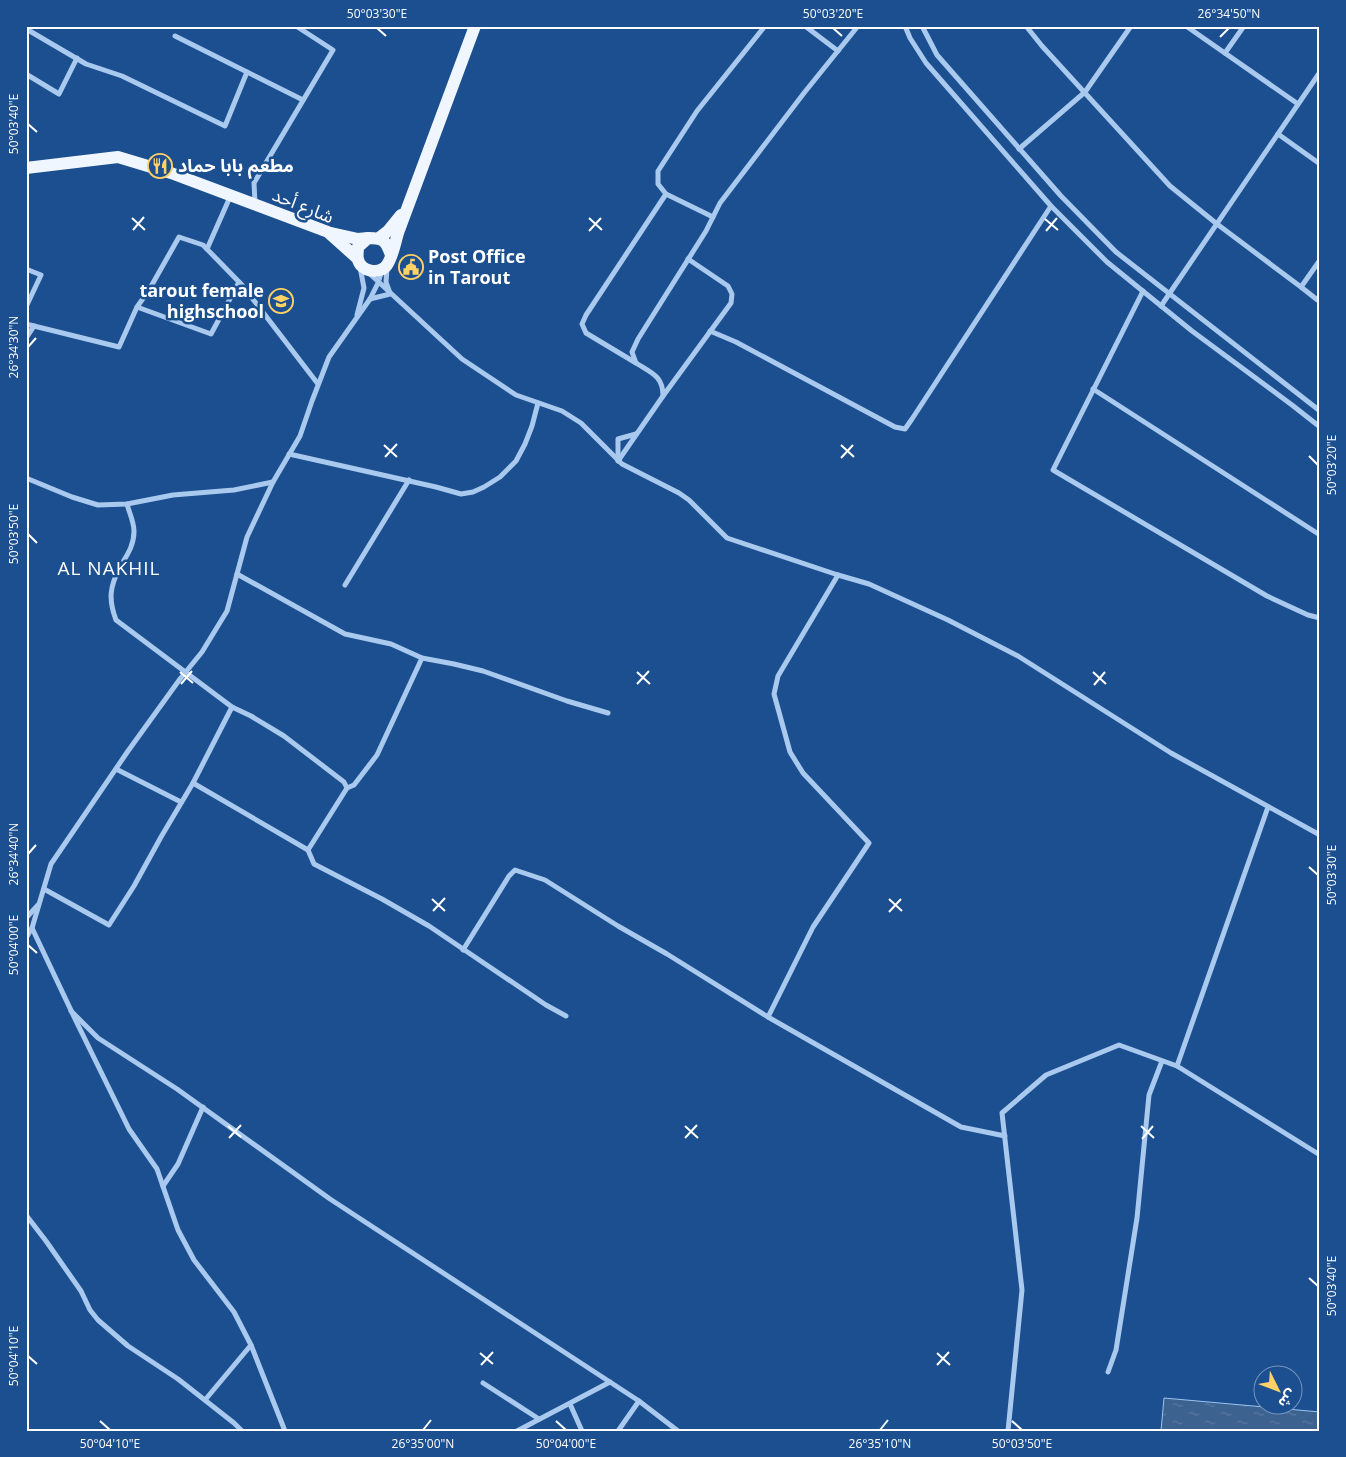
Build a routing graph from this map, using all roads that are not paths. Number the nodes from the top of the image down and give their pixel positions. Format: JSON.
{"nodes":[{"id":1,"x":30,"y":26,"type":"edge"},
{"id":2,"x":296,"y":26,"type":"edge"},
{"id":3,"x":474,"y":26,"type":"edge"},
{"id":4,"x":765,"y":26,"type":"edge"},
{"id":5,"x":804,"y":26,"type":"edge"},
{"id":6,"x":858,"y":26,"type":"edge"},
{"id":7,"x":905,"y":26,"type":"edge"},
{"id":8,"x":922,"y":26,"type":"edge"},
{"id":9,"x":1026,"y":26,"type":"edge"},
{"id":10,"x":1131,"y":26,"type":"edge"},
{"id":11,"x":1186,"y":26,"type":"edge"},
{"id":12,"x":1244,"y":26,"type":"edge"},
{"id":13,"x":175,"y":36,"type":"dead end"},
{"id":14,"x":838,"y":50,"type":"junction"},
{"id":15,"x":1225,"y":53,"type":"junction"},
{"id":16,"x":77,"y":58,"type":"junction"},
{"id":17,"x":246,"y":72,"type":"junction"},
{"id":18,"x":1320,"y":72,"type":"edge"},
{"id":19,"x":26,"y":74,"type":"edge"},
{"id":20,"x":1084,"y":92,"type":"junction"},
{"id":21,"x":303,"y":100,"type":"junction"},
{"id":22,"x":1298,"y":104,"type":"junction"},
{"id":23,"x":1278,"y":134,"type":"junction"},
{"id":24,"x":1019,"y":149,"type":"junction"},
{"id":25,"x":1320,"y":164,"type":"edge"},
{"id":26,"x":26,"y":168,"type":"edge"},
{"id":27,"x":668,"y":193,"type":"junction"},
{"id":28,"x":231,"y":196,"type":"junction"},
{"id":29,"x":256,"y":206,"type":"junction"},
{"id":30,"x":1051,"y":206,"type":"junction"},
{"id":31,"x":408,"y":207,"type":"junction"},
{"id":32,"x":713,"y":217,"type":"junction"},
{"id":33,"x":1217,"y":224,"type":"junction"},
{"id":34,"x":328,"y":232,"type":"junction"},
{"id":35,"x":374,"y":238,"type":"junction"},
{"id":36,"x":207,"y":249,"type":"junction"},
{"id":37,"x":688,"y":259,"type":"junction"},
{"id":38,"x":1320,"y":260,"type":"edge"},
{"id":39,"x":387,"y":263,"type":"junction"},
{"id":40,"x":361,"y":264,"type":"junction"},
{"id":41,"x":26,"y":269,"type":"edge"},
{"id":42,"x":239,"y":282,"type":"junction"},
{"id":43,"x":378,"y":283,"type":"junction"},
{"id":44,"x":1302,"y":287,"type":"junction"},
{"id":45,"x":1143,"y":291,"type":"junction"},
{"id":46,"x":390,"y":294,"type":"junction"},
{"id":47,"x":1170,"y":294,"type":"junction"},
{"id":48,"x":370,"y":299,"type":"junction"},
{"id":49,"x":1320,"y":302,"type":"edge"},
{"id":50,"x":1162,"y":306,"type":"junction"},
{"id":51,"x":137,"y":307,"type":"junction"},
{"id":52,"x":26,"y":308,"type":"edge"},
{"id":53,"x":356,"y":318,"type":"junction"},
{"id":54,"x":26,"y":324,"type":"edge"},
{"id":55,"x":34,"y":326,"type":"junction"},
{"id":56,"x":710,"y":331,"type":"junction"},
{"id":57,"x":26,"y":338,"type":"edge"},
{"id":58,"x":636,"y":363,"type":"junction"},
{"id":59,"x":318,"y":384,"type":"junction"},
{"id":60,"x":1093,"y":389,"type":"junction"},
{"id":61,"x":663,"y":396,"type":"junction"},
{"id":62,"x":538,"y":403,"type":"junction"},
{"id":63,"x":1320,"y":410,"type":"edge"},
{"id":64,"x":1320,"y":427,"type":"edge"},
{"id":65,"x":637,"y":434,"type":"junction"},
{"id":66,"x":289,"y":454,"type":"junction"},
{"id":67,"x":618,"y":461,"type":"junction"},
{"id":68,"x":26,"y":478,"type":"edge"},
{"id":69,"x":409,"y":480,"type":"junction"},
{"id":70,"x":273,"y":482,"type":"junction"},
{"id":71,"x":127,"y":504,"type":"junction"},
{"id":72,"x":1320,"y":535,"type":"edge"},
{"id":73,"x":237,"y":574,"type":"junction"},
{"id":74,"x":838,"y":575,"type":"junction"},
{"id":75,"x":345,"y":585,"type":"dead end"},
{"id":76,"x":1320,"y":618,"type":"edge"},
{"id":77,"x":422,"y":658,"type":"junction"},
{"id":78,"x":186,"y":671,"type":"junction"},
{"id":79,"x":232,"y":707,"type":"junction"},
{"id":80,"x":608,"y":713,"type":"dead end"},
{"id":81,"x":116,"y":769,"type":"junction"},
{"id":82,"x":193,"y":783,"type":"junction"},
{"id":83,"x":347,"y":788,"type":"junction"},
{"id":84,"x":181,"y":802,"type":"junction"},
{"id":85,"x":1268,"y":807,"type":"junction"},
{"id":86,"x":1320,"y":836,"type":"edge"},
{"id":87,"x":308,"y":850,"type":"junction"},
{"id":88,"x":44,"y":890,"type":"junction"},
{"id":89,"x":40,"y":902,"type":"junction"},
{"id":90,"x":26,"y":918,"type":"edge"},
{"id":91,"x":32,"y":928,"type":"junction"},
{"id":92,"x":26,"y":938,"type":"edge"},
{"id":93,"x":463,"y":950,"type":"junction"},
{"id":94,"x":71,"y":1011,"type":"junction"},
{"id":95,"x":566,"y":1016,"type":"dead end"},
{"id":96,"x":768,"y":1017,"type":"junction"},
{"id":97,"x":1162,"y":1061,"type":"junction"},
{"id":98,"x":1177,"y":1066,"type":"junction"},
{"id":99,"x":203,"y":1107,"type":"junction"},
{"id":100,"x":1005,"y":1136,"type":"junction"},
{"id":101,"x":1320,"y":1155,"type":"edge"},
{"id":102,"x":163,"y":1186,"type":"junction"},
{"id":103,"x":26,"y":1215,"type":"edge"},
{"id":104,"x":251,"y":1345,"type":"junction"},
{"id":105,"x":1108,"y":1372,"type":"dead end"},
{"id":106,"x":610,"y":1382,"type":"junction"},
{"id":107,"x":483,"y":1383,"type":"dead end"},
{"id":108,"x":205,"y":1400,"type":"junction"},
{"id":109,"x":639,"y":1401,"type":"junction"},
{"id":110,"x":570,"y":1404,"type":"junction"},
{"id":111,"x":539,"y":1419,"type":"junction"},
{"id":112,"x":242,"y":1431,"type":"edge"},
{"id":113,"x":285,"y":1431,"type":"edge"},
{"id":114,"x":517,"y":1431,"type":"edge"},
{"id":115,"x":582,"y":1431,"type":"edge"},
{"id":116,"x":618,"y":1431,"type":"edge"},
{"id":117,"x":678,"y":1431,"type":"edge"},
{"id":118,"x":1008,"y":1431,"type":"edge"}],
"edges":[{"from":1,"to":16,"type":"street"},
{"from":2,"to":21,"type":"street"},
{"from":3,"to":31,"type":"main road"},
{"from":4,"to":27,"type":"street"},
{"from":5,"to":14,"type":"street"},
{"from":6,"to":14,"type":"street"},
{"from":7,"to":30,"type":"street"},
{"from":8,"to":24,"type":"street"},
{"from":9,"to":20,"type":"street"},
{"from":10,"to":20,"type":"street"},
{"from":11,"to":15,"type":"street"},
{"from":12,"to":15,"type":"street"},
{"from":13,"to":17,"type":"street"},
{"from":14,"to":32,"type":"street"},
{"from":15,"to":22,"type":"street"},
{"from":16,"to":17,"type":"street"},
{"from":16,"to":19,"type":"street"},
{"from":17,"to":21,"type":"street"},
{"from":18,"to":22,"type":"street"},
{"from":20,"to":24,"type":"street"},
{"from":20,"to":33,"type":"street"},
{"from":21,"to":29,"type":"street"},
{"from":22,"to":23,"type":"street"},
{"from":23,"to":25,"type":"street"},
{"from":23,"to":33,"type":"street"},
{"from":24,"to":47,"type":"street"},
{"from":26,"to":28,"type":"main road","name":"شارع أحد"},
{"from":27,"to":32,"type":"street"},
{"from":27,"to":58,"type":"street"},
{"from":28,"to":29,"type":"main road","name":"شارع أحد"},
{"from":28,"to":36,"type":"street"},
{"from":29,"to":34,"type":"main road","name":"شارع أحد"},
{"from":30,"to":45,"type":"street"},
{"from":30,"to":56,"type":"street"},
{"from":31,"to":35,"type":"main road"},
{"from":31,"to":39,"type":"main road"},
{"from":32,"to":37,"type":"street"},
{"from":33,"to":44,"type":"street"},
{"from":33,"to":47,"type":"street"},
{"from":34,"to":35,"type":"main road"},
{"from":34,"to":40,"type":"main road","name":"شارع أحد"},
{"from":35,"to":39,"type":"main road"},
{"from":35,"to":40,"type":"main road"},
{"from":36,"to":42,"type":"street"},
{"from":36,"to":51,"type":"street"},
{"from":37,"to":56,"type":"street"},
{"from":37,"to":58,"type":"street"},
{"from":38,"to":44,"type":"street"},
{"from":39,"to":40,"type":"main road"},
{"from":39,"to":43,"type":"street"},
{"from":39,"to":46,"type":"street"},
{"from":40,"to":43,"type":"street"},
{"from":40,"to":53,"type":"street"},
{"from":41,"to":52,"type":"street"},
{"from":42,"to":51,"type":"street"},
{"from":42,"to":59,"type":"street"},
{"from":43,"to":46,"type":"street"},
{"from":43,"to":48,"type":"street"},
{"from":44,"to":49,"type":"street"},
{"from":45,"to":50,"type":"street"},
{"from":45,"to":60,"type":"street"},
{"from":46,"to":48,"type":"street"},
{"from":46,"to":62,"type":"street"},
{"from":47,"to":50,"type":"street"},
{"from":47,"to":63,"type":"street"},
{"from":48,"to":53,"type":"street"},
{"from":50,"to":64,"type":"street"},
{"from":51,"to":55,"type":"street"},
{"from":53,"to":59,"type":"street"},
{"from":54,"to":55,"type":"street"},
{"from":55,"to":57,"type":"street"},
{"from":56,"to":61,"type":"street"},
{"from":58,"to":61,"type":"street"},
{"from":59,"to":66,"type":"street"},
{"from":60,"to":72,"type":"street"},
{"from":60,"to":76,"type":"street"},
{"from":61,"to":65,"type":"street"},
{"from":62,"to":67,"type":"street"},
{"from":62,"to":69,"type":"street"},
{"from":65,"to":67,"type":"street"},
{"from":65,"to":67,"type":"street"},
{"from":66,"to":69,"type":"street"},
{"from":66,"to":70,"type":"street"},
{"from":67,"to":74,"type":"street"},
{"from":68,"to":71,"type":"street"},
{"from":69,"to":75,"type":"street"},
{"from":70,"to":71,"type":"street"},
{"from":70,"to":73,"type":"street"},
{"from":71,"to":78,"type":"street"},
{"from":73,"to":77,"type":"street"},
{"from":73,"to":78,"type":"street"},
{"from":74,"to":85,"type":"street"},
{"from":74,"to":96,"type":"street"},
{"from":77,"to":80,"type":"street"},
{"from":77,"to":83,"type":"street"},
{"from":78,"to":79,"type":"street"},
{"from":78,"to":81,"type":"street"},
{"from":79,"to":82,"type":"street"},
{"from":79,"to":83,"type":"street"},
{"from":81,"to":84,"type":"street"},
{"from":81,"to":88,"type":"street"},
{"from":82,"to":84,"type":"street"},
{"from":82,"to":87,"type":"street"},
{"from":83,"to":87,"type":"street"},
{"from":84,"to":88,"type":"street"},
{"from":85,"to":86,"type":"street"},
{"from":85,"to":98,"type":"street"},
{"from":87,"to":93,"type":"street"},
{"from":88,"to":89,"type":"street"},
{"from":89,"to":90,"type":"street"},
{"from":89,"to":91,"type":"street"},
{"from":91,"to":92,"type":"street"},
{"from":91,"to":94,"type":"street"},
{"from":93,"to":95,"type":"street"},
{"from":93,"to":96,"type":"street"},
{"from":94,"to":99,"type":"street"},
{"from":94,"to":102,"type":"street"},
{"from":96,"to":100,"type":"street"},
{"from":97,"to":98,"type":"street"},
{"from":97,"to":100,"type":"street"},
{"from":97,"to":105,"type":"street"},
{"from":98,"to":101,"type":"street"},
{"from":99,"to":102,"type":"street"},
{"from":99,"to":106,"type":"street"},
{"from":100,"to":118,"type":"street"},
{"from":102,"to":104,"type":"street"},
{"from":103,"to":108,"type":"street"},
{"from":104,"to":108,"type":"street"},
{"from":104,"to":113,"type":"street"},
{"from":106,"to":109,"type":"street"},
{"from":106,"to":110,"type":"street"},
{"from":107,"to":111,"type":"street"},
{"from":108,"to":112,"type":"street"},
{"from":109,"to":116,"type":"street"},
{"from":109,"to":117,"type":"street"},
{"from":110,"to":111,"type":"street"},
{"from":110,"to":115,"type":"street"},
{"from":111,"to":114,"type":"street"}]}
